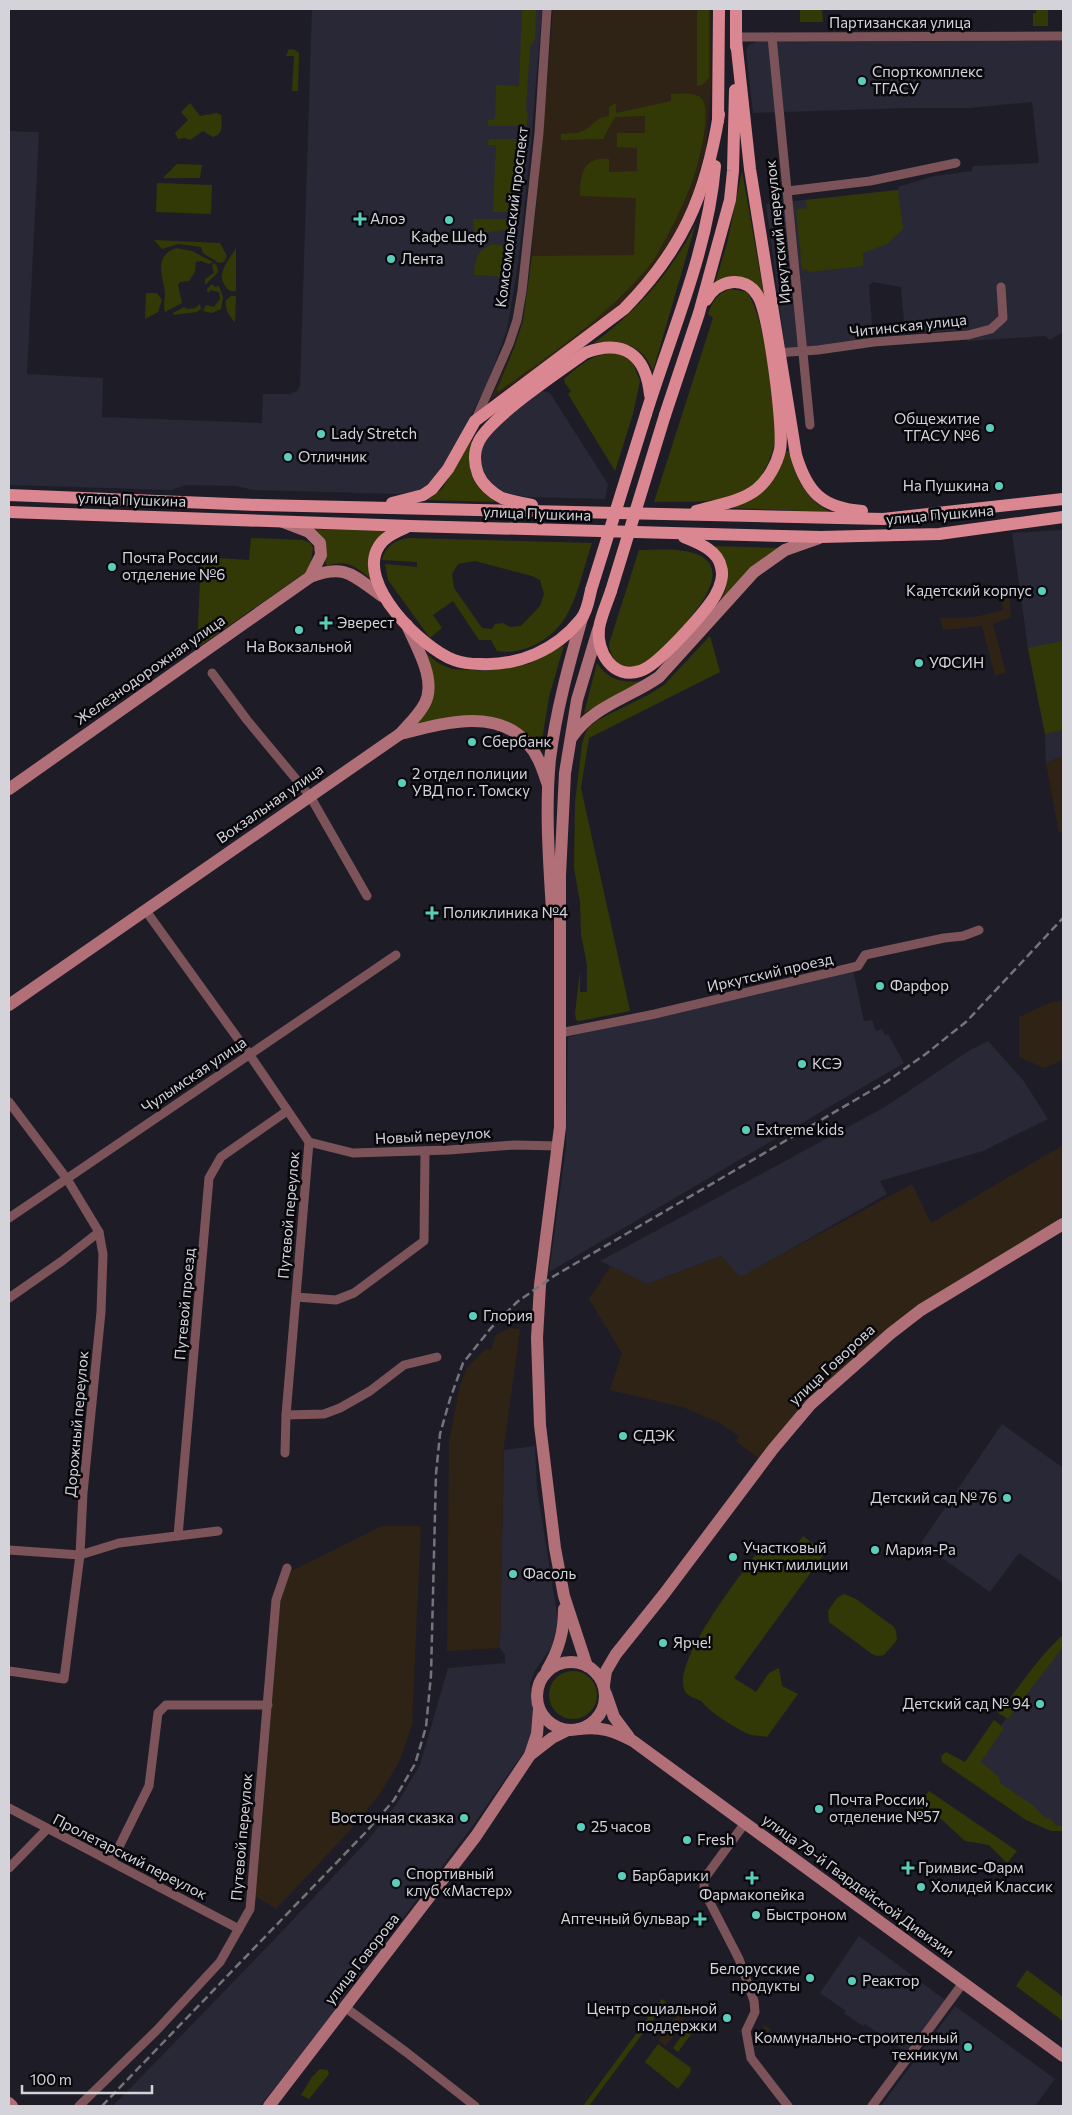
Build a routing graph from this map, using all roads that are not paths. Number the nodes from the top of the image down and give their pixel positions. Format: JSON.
{"nodes":[{"id":1,"x":547,"y":9,"type":"edge"},
{"id":2,"x":719,"y":9,"type":"edge"},
{"id":3,"x":736,"y":9,"type":"edge"},
{"id":4,"x":1063,"y":36,"type":"edge"},
{"id":5,"x":772,"y":37,"type":"junction"},
{"id":6,"x":736,"y":39,"type":"junction"},
{"id":7,"x":718,"y":114,"type":"junction"},
{"id":8,"x":956,"y":163,"type":"dead end"},
{"id":9,"x":788,"y":191,"type":"junction"},
{"id":10,"x":1000,"y":287,"type":"dead end"},
{"id":11,"x":699,"y":313,"type":"junction"},
{"id":12,"x":804,"y":352,"type":"junction"},
{"id":13,"x":776,"y":353,"type":"junction"},
{"id":14,"x":651,"y":400,"type":"junction"},
{"id":15,"x":475,"y":421,"type":"junction"},
{"id":16,"x":810,"y":425,"type":"dead end"},
{"id":17,"x":9,"y":495,"type":"edge"},
{"id":18,"x":1063,"y":499,"type":"edge"},
{"id":19,"x":362,"y":508,"type":"junction"},
{"id":20,"x":553,"y":510,"type":"junction"},
{"id":21,"x":9,"y":512,"type":"edge"},
{"id":22,"x":937,"y":514,"type":"junction"},
{"id":23,"x":684,"y":515,"type":"junction"},
{"id":24,"x":1063,"y":517,"type":"edge"},
{"id":25,"x":282,"y":522,"type":"junction"},
{"id":26,"x":410,"y":526,"type":"junction"},
{"id":27,"x":677,"y":534,"type":"junction"},
{"id":28,"x":821,"y":537,"type":"junction"},
{"id":29,"x":310,"y":577,"type":"junction"},
{"id":30,"x":382,"y":596,"type":"junction"},
{"id":31,"x":582,"y":618,"type":"junction"},
{"id":32,"x":406,"y":623,"type":"junction"},
{"id":33,"x":599,"y":628,"type":"junction"},
{"id":34,"x":212,"y":673,"type":"dead end"},
{"id":35,"x":400,"y":734,"type":"junction"},
{"id":36,"x":569,"y":741,"type":"junction"},
{"id":37,"x":548,"y":786,"type":"junction"},
{"id":38,"x":9,"y":789,"type":"edge"},
{"id":39,"x":310,"y":796,"type":"junction"},
{"id":40,"x":367,"y":896,"type":"dead end"},
{"id":41,"x":146,"y":911,"type":"junction"},
{"id":42,"x":979,"y":930,"type":"dead end"},
{"id":43,"x":396,"y":955,"type":"dead end"},
{"id":44,"x":9,"y":1005,"type":"edge"},
{"id":45,"x":560,"y":1033,"type":"junction"},
{"id":46,"x":250,"y":1054,"type":"junction"},
{"id":47,"x":9,"y":1102,"type":"edge"},
{"id":48,"x":288,"y":1111,"type":"junction"},
{"id":49,"x":309,"y":1142,"type":"junction"},
{"id":50,"x":559,"y":1146,"type":"junction"},
{"id":51,"x":425,"y":1151,"type":"junction"},
{"id":52,"x":67,"y":1179,"type":"junction"},
{"id":53,"x":9,"y":1218,"type":"edge"},
{"id":54,"x":1063,"y":1224,"type":"edge"},
{"id":55,"x":99,"y":1232,"type":"junction"},
{"id":56,"x":296,"y":1297,"type":"junction"},
{"id":57,"x":9,"y":1298,"type":"edge"},
{"id":58,"x":437,"y":1357,"type":"dead end"},
{"id":59,"x":286,"y":1415,"type":"junction"},
{"id":60,"x":285,"y":1453,"type":"dead end"},
{"id":61,"x":218,"y":1531,"type":"dead end"},
{"id":62,"x":178,"y":1536,"type":"junction"},
{"id":63,"x":9,"y":1550,"type":"edge"},
{"id":64,"x":80,"y":1555,"type":"junction"},
{"id":65,"x":287,"y":1568,"type":"dead end"},
{"id":66,"x":564,"y":1596,"type":"junction"},
{"id":67,"x":616,"y":1654,"type":"junction"},
{"id":68,"x":587,"y":1666,"type":"junction"},
{"id":69,"x":9,"y":1671,"type":"edge"},
{"id":70,"x":545,"y":1674,"type":"junction"},
{"id":71,"x":604,"y":1688,"type":"junction"},
{"id":72,"x":268,"y":1705,"type":"junction"},
{"id":73,"x":539,"y":1709,"type":"junction"},
{"id":74,"x":573,"y":1729,"type":"junction"},
{"id":75,"x":633,"y":1741,"type":"junction"},
{"id":76,"x":530,"y":1755,"type":"junction"},
{"id":77,"x":9,"y":1808,"type":"edge"},
{"id":78,"x":744,"y":1823,"type":"junction"},
{"id":79,"x":46,"y":1829,"type":"junction"},
{"id":80,"x":112,"y":1861,"type":"junction"},
{"id":81,"x":9,"y":1868,"type":"edge"},
{"id":82,"x":239,"y":1929,"type":"junction"},
{"id":83,"x":963,"y":1983,"type":"junction"},
{"id":84,"x":346,"y":2008,"type":"junction"},
{"id":85,"x":1063,"y":2056,"type":"edge"},
{"id":86,"x":9,"y":2103,"type":"edge"},
{"id":87,"x":12,"y":2106,"type":"edge"},
{"id":88,"x":79,"y":2106,"type":"edge"},
{"id":89,"x":268,"y":2106,"type":"edge"},
{"id":90,"x":475,"y":2106,"type":"edge"},
{"id":91,"x":788,"y":2106,"type":"edge"},
{"id":92,"x":872,"y":2106,"type":"edge"}],
"edges":[{"from":1,"to":15,"type":"street","name":"Комсомольский проспект"},
{"from":2,"to":7,"type":"main road"},
{"from":3,"to":6,"type":"main road"},
{"from":4,"to":5,"type":"street","name":"Партизанская улица"},
{"from":5,"to":6,"type":"street","name":"Партизанская улица"},
{"from":5,"to":9,"type":"street","name":"Иркутский переулок"},
{"from":6,"to":11,"type":"main road"},
{"from":6,"to":13,"type":"main road"},
{"from":7,"to":14,"type":"main road"},
{"from":7,"to":15,"type":"main road"},
{"from":8,"to":9,"type":"street"},
{"from":9,"to":12,"type":"street","name":"Иркутский переулок"},
{"from":10,"to":12,"type":"street","name":"Читинская улица"},
{"from":11,"to":13,"type":"main road"},
{"from":11,"to":33,"type":"main road","bridge":true},
{"from":12,"to":13,"type":"street","name":"Читинская улица"},
{"from":12,"to":16,"type":"street","name":"Иркутский переулок"},
{"from":13,"to":22,"type":"main road"},
{"from":13,"to":23,"type":"main road"},
{"from":14,"to":20,"type":"main road"},
{"from":14,"to":31,"type":"main road","bridge":true},
{"from":15,"to":19,"type":"main road"},
{"from":17,"to":19,"type":"main road","name":"улица Пушкина"},
{"from":18,"to":22,"type":"main road","name":"улица Пушкина"},
{"from":19,"to":20,"type":"main road","name":"улица Пушкина"},
{"from":20,"to":23,"type":"main road","name":"улица Пушкина"},
{"from":21,"to":25,"type":"main road","name":"улица Пушкина"},
{"from":22,"to":23,"type":"main road","name":"улица Пушкина"},
{"from":24,"to":28,"type":"main road","name":"улица Пушкина"},
{"from":25,"to":26,"type":"main road","name":"улица Пушкина"},
{"from":25,"to":29,"type":"main road"},
{"from":26,"to":27,"type":"main road","name":"улица Пушкина"},
{"from":26,"to":30,"type":"main road"},
{"from":27,"to":28,"type":"main road","name":"улица Пушкина"},
{"from":27,"to":33,"type":"main road"},
{"from":28,"to":36,"type":"main road"},
{"from":29,"to":30,"type":"main road"},
{"from":29,"to":38,"type":"main road","name":"Железнодорожная улица"},
{"from":30,"to":32,"type":"main road"},
{"from":31,"to":32,"type":"main road"},
{"from":31,"to":37,"type":"main road"},
{"from":32,"to":35,"type":"main road"},
{"from":33,"to":36,"type":"main road"},
{"from":34,"to":39,"type":"street"},
{"from":35,"to":37,"type":"main road","name":"Вокзальная улица"},
{"from":35,"to":39,"type":"main road","name":"Вокзальная улица"},
{"from":36,"to":45,"type":"main road"},
{"from":37,"to":45,"type":"main road"},
{"from":39,"to":40,"type":"street"},
{"from":39,"to":41,"type":"main road","name":"Вокзальная улица"},
{"from":41,"to":44,"type":"main road","name":"Вокзальная улица"},
{"from":41,"to":46,"type":"street","name":"Путевой переулок"},
{"from":42,"to":45,"type":"street","name":"Иркутский проезд"},
{"from":43,"to":46,"type":"street","name":"Чулымская улица"},
{"from":45,"to":50,"type":"main road"},
{"from":46,"to":48,"type":"street","name":"Путевой переулок"},
{"from":46,"to":52,"type":"street","name":"Чулымская улица"},
{"from":47,"to":52,"type":"street","name":"Дорожный переулок"},
{"from":48,"to":49,"type":"street","name":"Путевой переулок"},
{"from":48,"to":62,"type":"street","name":"Путевой проезд"},
{"from":49,"to":51,"type":"street","name":"Новый переулок"},
{"from":49,"to":56,"type":"street","name":"Путевой переулок"},
{"from":50,"to":51,"type":"street","name":"Новый переулок"},
{"from":50,"to":66,"type":"main road"},
{"from":51,"to":56,"type":"street"},
{"from":52,"to":53,"type":"street","name":"Чулымская улица"},
{"from":52,"to":55,"type":"street","name":"Дорожный переулок"},
{"from":54,"to":67,"type":"main road","name":"улица Говорова"},
{"from":55,"to":57,"type":"street"},
{"from":55,"to":64,"type":"street","name":"Дорожный переулок"},
{"from":56,"to":59,"type":"street","name":"Путевой переулок"},
{"from":58,"to":59,"type":"street"},
{"from":59,"to":60,"type":"street","name":"Путевой переулок"},
{"from":61,"to":62,"type":"street"},
{"from":62,"to":64,"type":"street"},
{"from":63,"to":64,"type":"street"},
{"from":64,"to":69,"type":"street","name":"Дорожный переулок"},
{"from":65,"to":72,"type":"street","name":"Путевой переулок"},
{"from":66,"to":68,"type":"main road"},
{"from":66,"to":70,"type":"main road"},
{"from":67,"to":68,"type":"main road"},
{"from":67,"to":71,"type":"main road"},
{"from":68,"to":70,"type":"main road"},
{"from":68,"to":71,"type":"main road"},
{"from":70,"to":73,"type":"main road"},
{"from":71,"to":74,"type":"main road"},
{"from":71,"to":75,"type":"main road","name":"улица 79-й Гвардейской Дивизии"},
{"from":72,"to":80,"type":"street"},
{"from":72,"to":82,"type":"street","name":"Путевой переулок"},
{"from":73,"to":74,"type":"main road"},
{"from":73,"to":76,"type":"main road","name":"улица Говорова"},
{"from":74,"to":75,"type":"main road","name":"улица 79-й Гвардейской Дивизии"},
{"from":74,"to":76,"type":"main road","name":"улица Говорова"},
{"from":75,"to":78,"type":"main road","name":"улица 79-й Гвардейской Дивизии"},
{"from":76,"to":84,"type":"main road","name":"улица Говорова"},
{"from":77,"to":79,"type":"street","name":"Пролетарский переулок"},
{"from":78,"to":83,"type":"main road","name":"улица 79-й Гвардейской Дивизии"},
{"from":78,"to":91,"type":"street"},
{"from":79,"to":80,"type":"street","name":"Пролетарский переулок"},
{"from":79,"to":81,"type":"street"},
{"from":80,"to":82,"type":"street","name":"Пролетарский переулок"},
{"from":82,"to":88,"type":"street","name":"Путевой переулок"},
{"from":83,"to":85,"type":"main road","name":"улица 79-й Гвардейской Дивизии"},
{"from":83,"to":92,"type":"street"},
{"from":84,"to":89,"type":"main road","name":"улица Говорова"},
{"from":84,"to":90,"type":"street"},
{"from":86,"to":87,"type":"main road"}]}
